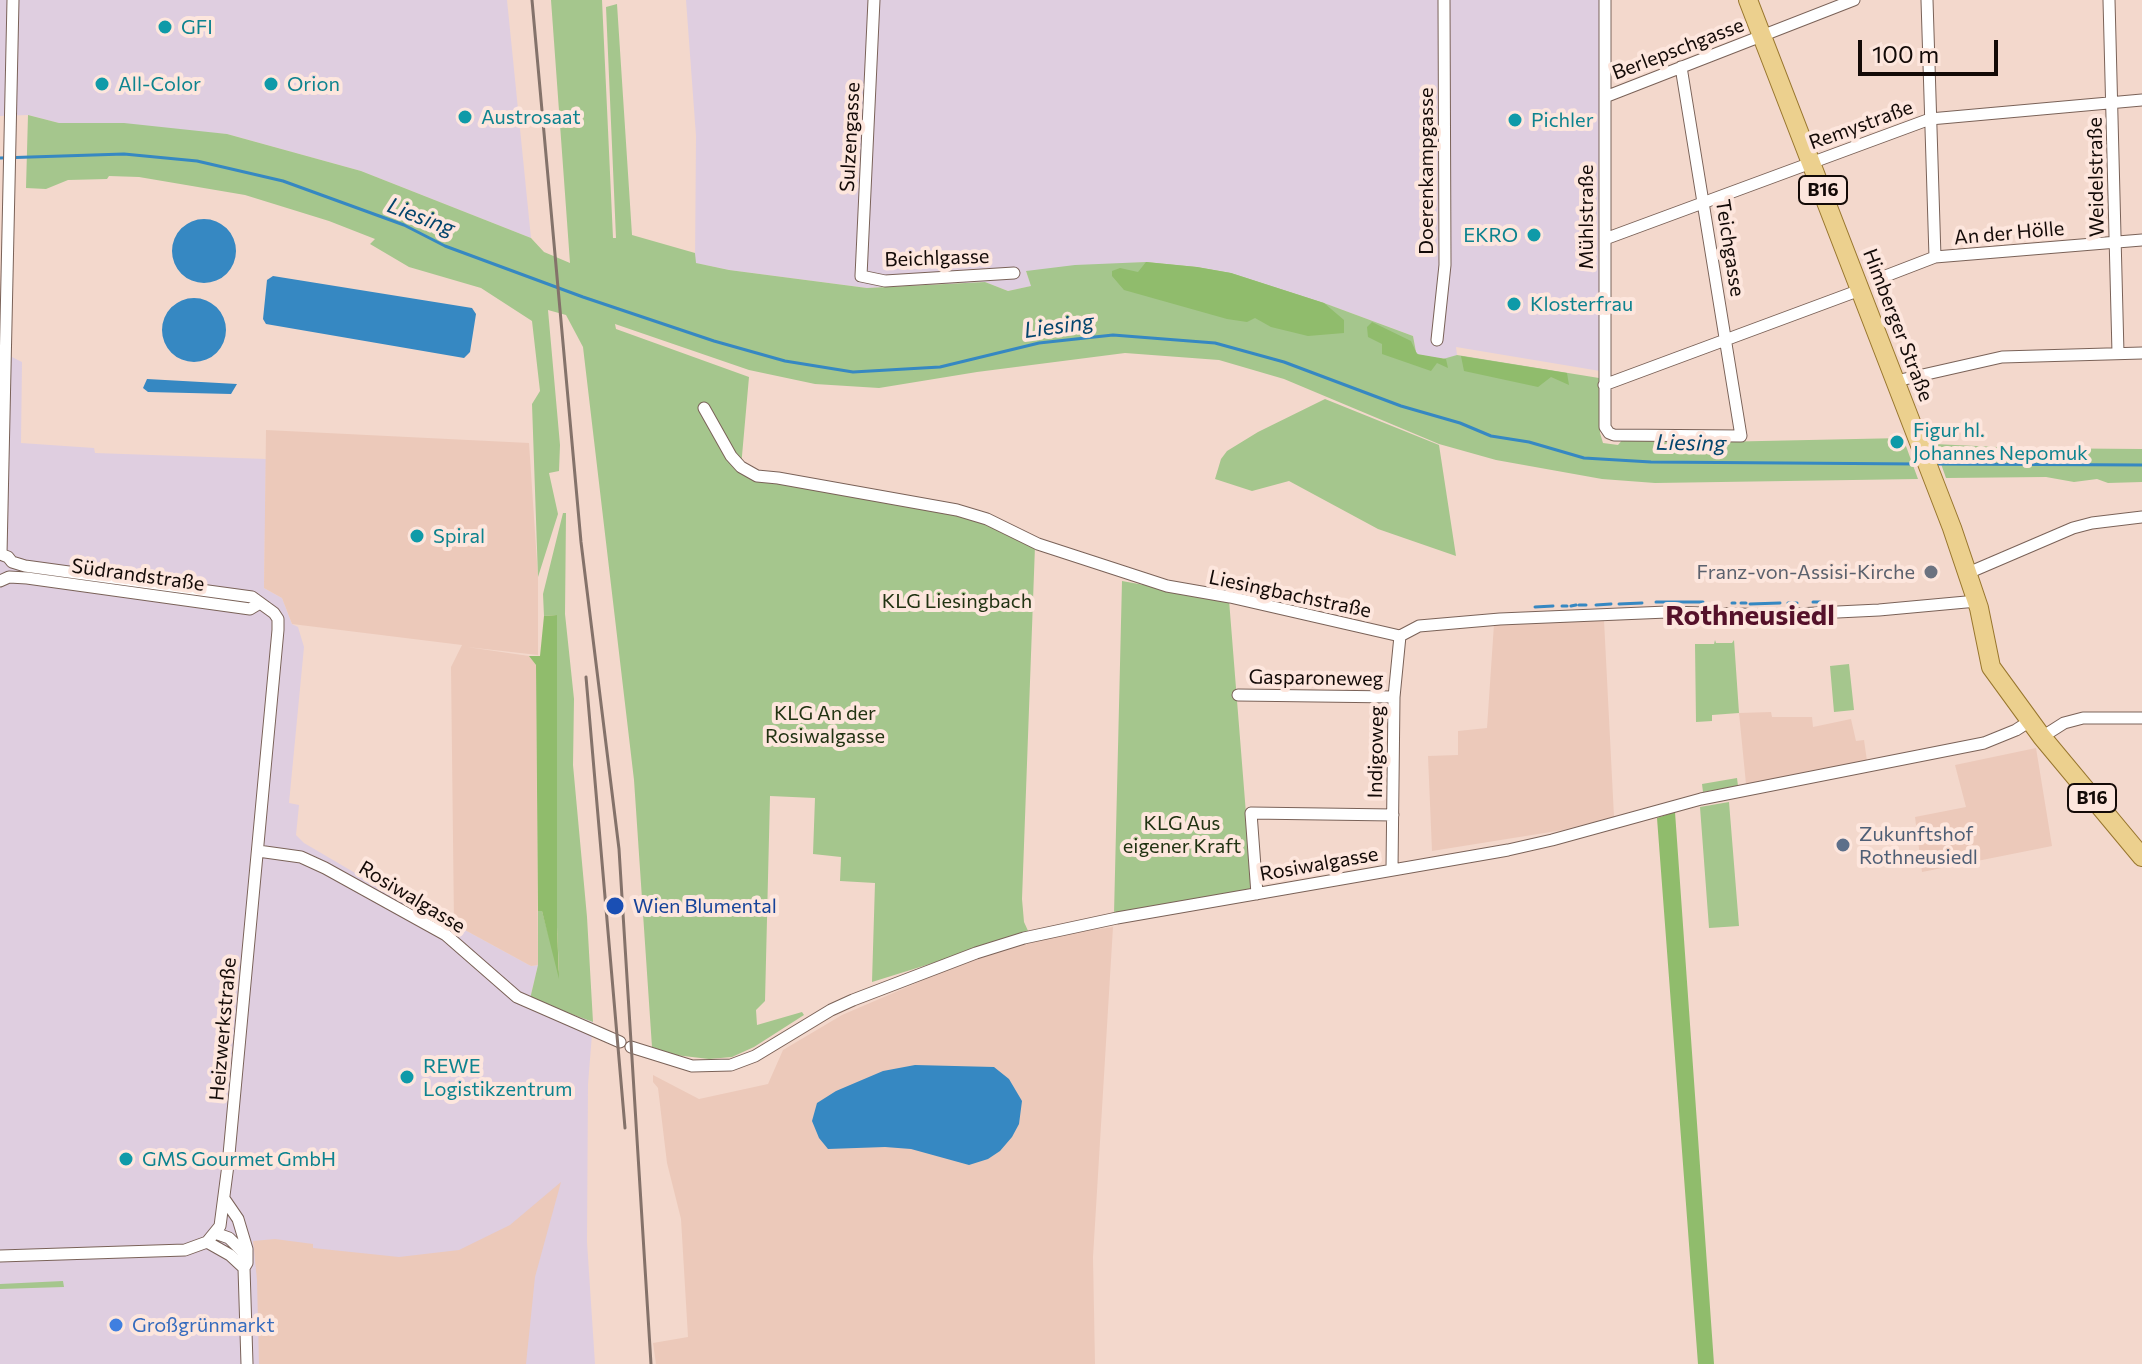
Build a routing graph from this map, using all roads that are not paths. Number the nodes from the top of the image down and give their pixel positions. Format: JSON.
{"nodes":[{"id":1,"x":13,"y":0,"type":"edge"},
{"id":2,"x":874,"y":0,"type":"edge"},
{"id":3,"x":1444,"y":0,"type":"edge"},
{"id":4,"x":1605,"y":0,"type":"edge"},
{"id":5,"x":1748,"y":0,"type":"edge"},
{"id":6,"x":1854,"y":0,"type":"edge"},
{"id":7,"x":1927,"y":0,"type":"edge"},
{"id":8,"x":2109,"y":0,"type":"edge"},
{"id":9,"x":1763,"y":35,"type":"junction"},
{"id":10,"x":1681,"y":67,"type":"junction"},
{"id":11,"x":1605,"y":97,"type":"junction"},
{"id":12,"x":2142,"y":100,"type":"edge"},
{"id":13,"x":2112,"y":102,"type":"junction"},
{"id":14,"x":1930,"y":119,"type":"junction"},
{"id":15,"x":1812,"y":161,"type":"junction"},
{"id":16,"x":1705,"y":202,"type":"junction"},
{"id":17,"x":1605,"y":239,"type":"junction"},
{"id":18,"x":2142,"y":240,"type":"edge"},
{"id":19,"x":2115,"y":243,"type":"junction"},
{"id":20,"x":1935,"y":257,"type":"junction"},
{"id":21,"x":1014,"y":273,"type":"dead end"},
{"id":22,"x":861,"y":276,"type":"joint"},
{"id":23,"x":1883,"y":277,"type":"dead end"},
{"id":24,"x":1860,"y":290,"type":"junction"},
{"id":25,"x":1727,"y":339,"type":"junction"},
{"id":26,"x":1437,"y":340,"type":"dead end"},
{"id":27,"x":3,"y":352,"type":"edge"},
{"id":28,"x":2118,"y":353,"type":"junction"},
{"id":29,"x":2142,"y":353,"type":"edge"},
{"id":30,"x":1896,"y":381,"type":"junction"},
{"id":31,"x":1604,"y":385,"type":"junction"},
{"id":32,"x":704,"y":408,"type":"dead end"},
{"id":33,"x":1609,"y":433,"type":"joint"},
{"id":34,"x":2142,"y":517,"type":"edge"},
{"id":35,"x":0,"y":554,"type":"edge"},
{"id":36,"x":12,"y":562,"type":"junction"},
{"id":37,"x":1968,"y":573,"type":"junction"},
{"id":38,"x":5,"y":579,"type":"edge"},
{"id":39,"x":1972,"y":601,"type":"junction"},
{"id":40,"x":265,"y":606,"type":"junction"},
{"id":41,"x":1400,"y":636,"type":"junction"},
{"id":42,"x":1238,"y":695,"type":"dead end"},
{"id":43,"x":1394,"y":697,"type":"junction"},
{"id":44,"x":2142,"y":718,"type":"edge"},
{"id":45,"x":2030,"y":721,"type":"junction"},
{"id":46,"x":2042,"y":737,"type":"junction"},
{"id":47,"x":1393,"y":815,"type":"junction"},
{"id":48,"x":258,"y":851,"type":"junction"},
{"id":49,"x":2142,"y":857,"type":"edge"},
{"id":50,"x":1392,"y":869,"type":"junction"},
{"id":51,"x":1257,"y":894,"type":"junction"},
{"id":52,"x":225,"y":1200,"type":"junction"},
{"id":53,"x":211,"y":1237,"type":"junction"},
{"id":54,"x":246,"y":1255,"type":"junction"},
{"id":55,"x":0,"y":1256,"type":"edge"},
{"id":56,"x":244,"y":1268,"type":"junction"},
{"id":57,"x":247,"y":1364,"type":"edge"}],
"edges":[{"from":1,"to":27,"type":"street"},
{"from":2,"to":22,"type":"street","name":"Sulzengasse"},
{"from":3,"to":26,"type":"street","name":"Doerenkampgasse"},
{"from":4,"to":11,"type":"street","name":"Mühlstraße"},
{"from":5,"to":9,"type":"main road","name":"Himberger Straße","number":"B16"},
{"from":6,"to":9,"type":"street","name":"Berlepschgasse"},
{"from":7,"to":14,"type":"street"},
{"from":8,"to":13,"type":"street","name":"Weidelstraße"},
{"from":9,"to":10,"type":"street","name":"Berlepschgasse"},
{"from":9,"to":15,"type":"main road","name":"Himberger Straße","number":"B16"},
{"from":10,"to":11,"type":"street","name":"Berlepschgasse"},
{"from":10,"to":16,"type":"street","name":"Teichgasse"},
{"from":11,"to":17,"type":"street","name":"Mühlstraße"},
{"from":12,"to":13,"type":"street","name":"Remystraße"},
{"from":13,"to":14,"type":"street","name":"Remystraße"},
{"from":13,"to":19,"type":"street","name":"Weidelstraße"},
{"from":14,"to":15,"type":"street","name":"Remystraße"},
{"from":14,"to":20,"type":"street"},
{"from":15,"to":16,"type":"street","name":"Remystraße"},
{"from":15,"to":24,"type":"main road","name":"Himberger Straße","number":"B16"},
{"from":16,"to":17,"type":"street","name":"Remystraße"},
{"from":16,"to":25,"type":"street","name":"Teichgasse"},
{"from":17,"to":31,"type":"street","name":"Mühlstraße"},
{"from":18,"to":19,"type":"street","name":"An der Hölle"},
{"from":19,"to":20,"type":"street","name":"An der Hölle"},
{"from":19,"to":28,"type":"street","name":"Weidelstraße"},
{"from":20,"to":23,"type":"street","name":"An der Hölle"},
{"from":21,"to":22,"type":"street","name":"Beichlgasse"},
{"from":24,"to":25,"type":"street"},
{"from":24,"to":30,"type":"main road","name":"Himberger Straße","number":"B16"},
{"from":25,"to":31,"type":"street"},
{"from":25,"to":33,"type":"street","name":"Teichgasse"},
{"from":27,"to":35,"type":"street"},
{"from":28,"to":29,"type":"street"},
{"from":28,"to":30,"type":"street"},
{"from":30,"to":37,"type":"main road","name":"Himberger Straße","number":"B16"},
{"from":31,"to":33,"type":"street","name":"Mühlstraße"},
{"from":32,"to":41,"type":"street","name":"Liesingbachstraße"},
{"from":34,"to":37,"type":"street"},
{"from":35,"to":36,"type":"street","name":"Südrandstraße"},
{"from":36,"to":38,"type":"street","name":"Südrandstraße"},
{"from":36,"to":40,"type":"street","name":"Südrandstraße"},
{"from":37,"to":39,"type":"main road","name":"Himberger Straße","number":"B16"},
{"from":38,"to":40,"type":"street","name":"Südrandstraße"},
{"from":39,"to":41,"type":"street"},
{"from":39,"to":45,"type":"main road","name":"Himberger Straße","number":"B16"},
{"from":40,"to":48,"type":"street","name":"Heizwerkstraße"},
{"from":41,"to":43,"type":"street","name":"Indigoweg"},
{"from":42,"to":43,"type":"street","name":"Gasparoneweg"},
{"from":43,"to":47,"type":"street","name":"Indigoweg"},
{"from":44,"to":46,"type":"street"},
{"from":45,"to":46,"type":"main road","name":"Himberger Straße","number":"B16"},
{"from":45,"to":50,"type":"street","name":"Rosiwalgasse"},
{"from":46,"to":49,"type":"main road","name":"Himberger Straße","number":"B16"},
{"from":47,"to":50,"type":"street","name":"Indigoweg"},
{"from":47,"to":51,"type":"street"},
{"from":48,"to":51,"type":"street","name":"Rosiwalgasse"},
{"from":48,"to":52,"type":"street","name":"Heizwerkstraße"},
{"from":50,"to":51,"type":"street","name":"Rosiwalgasse"},
{"from":52,"to":53,"type":"street","name":"Heizwerkstraße"},
{"from":52,"to":54,"type":"street"},
{"from":53,"to":54,"type":"street"},
{"from":53,"to":55,"type":"street"},
{"from":53,"to":56,"type":"street"},
{"from":54,"to":56,"type":"street"},
{"from":56,"to":57,"type":"street"}]}
